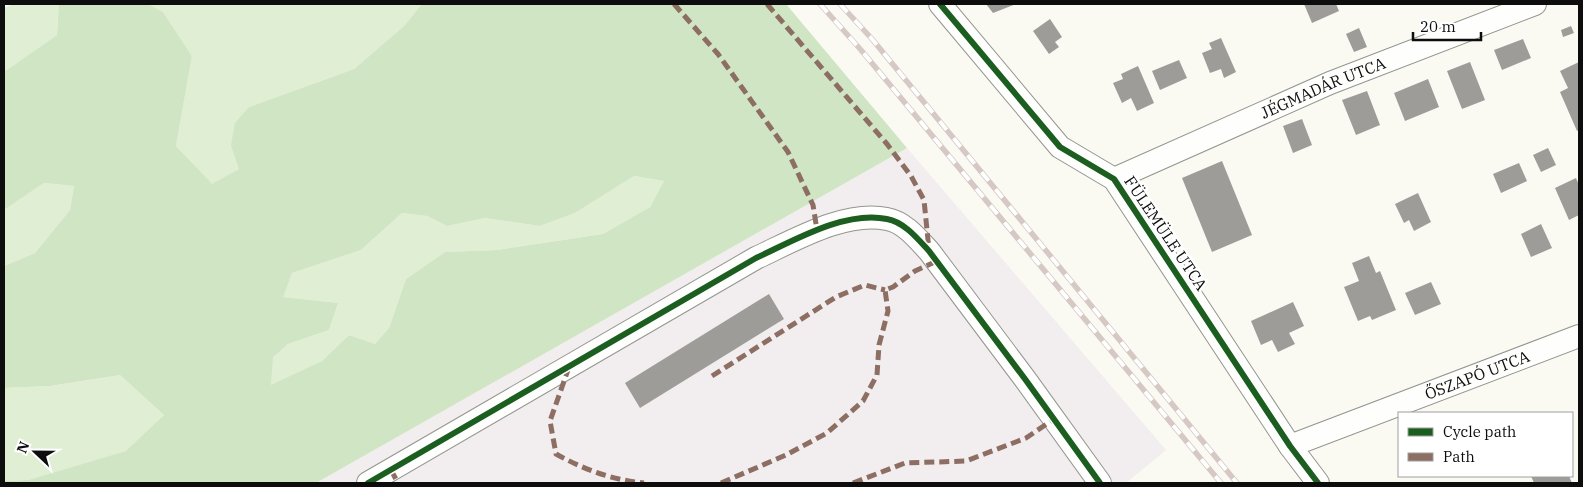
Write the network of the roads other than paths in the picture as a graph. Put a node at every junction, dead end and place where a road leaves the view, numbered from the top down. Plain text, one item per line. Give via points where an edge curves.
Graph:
1 (940, 4) edge
2 (1535, 4) edge
3 (1114, 179) junction
4 (1579, 336) edge
5 (1290, 446) junction
6 (368, 483) edge
7 (1100, 483) edge
8 (1318, 483) edge

1 - 3 street, FÜLEMÜLE UTCA via 1060,147
2 - 3 street, JÉGMADÁR UTCA via 1330,83
3 - 5 street, FÜLEMÜLE UTCA
4 - 5 street, ŐSZAPÓ UTCA
5 - 8 street, FÜLEMÜLE UTCA
6 - 7 street via 756,258 817,230 858,218 888,219 911,231 1026,379

